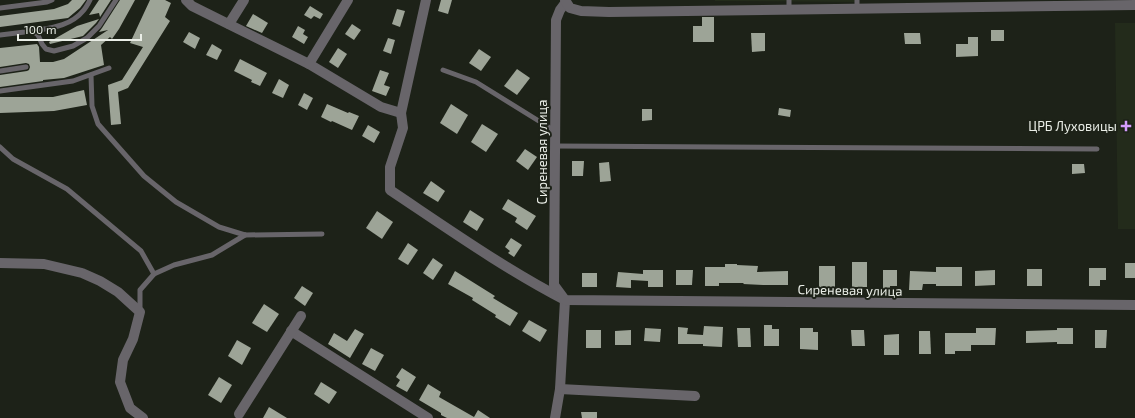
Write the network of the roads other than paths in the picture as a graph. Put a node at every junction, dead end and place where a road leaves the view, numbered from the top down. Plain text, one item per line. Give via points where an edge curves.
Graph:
1 (52, 0) edge
2 (90, 0) edge
3 (116, 0) edge
4 (186, 0) edge
5 (244, 0) edge
6 (348, 0) edge
7 (426, 0) edge
8 (565, 1) edge
9 (28, 2) edge
10 (1013, 3) edge
11 (1078, 3) edge
12 (1134, 3) edge
13 (857, 4) edge
14 (789, 5) edge
15 (0, 8) edge
16 (229, 24) junction
17 (33, 31) junction
18 (0, 35) edge
19 (309, 64) junction
20 (26, 67) dead end
21 (110, 68) dead end
22 (443, 70) dead end
23 (0, 71) edge
24 (91, 75) junction
25 (0, 91) edge
26 (401, 113) junction
27 (555, 131) junction
28 (555, 146) junction
29 (0, 147) edge
30 (1097, 149) dead end
31 (322, 234) dead end
32 (245, 235) junction
33 (0, 263) edge
34 (154, 274) junction
35 (566, 300) junction
36 (1135, 305) edge
37 (140, 312) junction
38 (301, 316) dead end
39 (291, 331) junction
40 (560, 389) junction
41 (695, 396) dead end
42 (239, 414) dead end
43 (143, 418) edge
44 (428, 418) edge
45 (555, 418) edge

1 - 9 lane
2 - 17 lane via 82,12 73,19 56,27
3 - 17 lane via 88,38 73,46 54,51 46,49
4 - 16 street via 192,6
5 - 16 street
6 - 19 street
7 - 26 street
8 - 14 street via 570,8 588,12
8 - 27 street, Сиреневая улица via 556,20
9 - 15 lane
10 - 11 street
10 - 13 street
11 - 12 street
13 - 14 street
16 - 19 street
17 - 18 lane
19 - 26 street via 381,107
20 - 23 lane
21 - 24 lane
22 - 27 lane via 476,82
24 - 25 lane via 73,81
24 - 32 lane via 92,106 98,124 144,176 176,202 219,227
26 - 35 street, Сиреневая улица via 403,128 390,167 390,190 476,247
27 - 28 street, Сиреневая улица
28 - 30 lane
28 - 35 street, Сиреневая улица via 554,285
29 - 34 lane via 13,159 67,189 140,251
31 - 32 lane
32 - 34 lane via 212,254
33 - 37 street via 44,264 82,273 118,292
34 - 37 lane via 140,290
35 - 36 street, Сиреневая улица
35 - 40 street
37 - 43 street via 133,339 122,360 120,382 130,408
38 - 39 street
39 - 42 street
39 - 44 street
40 - 41 street
40 - 45 street

